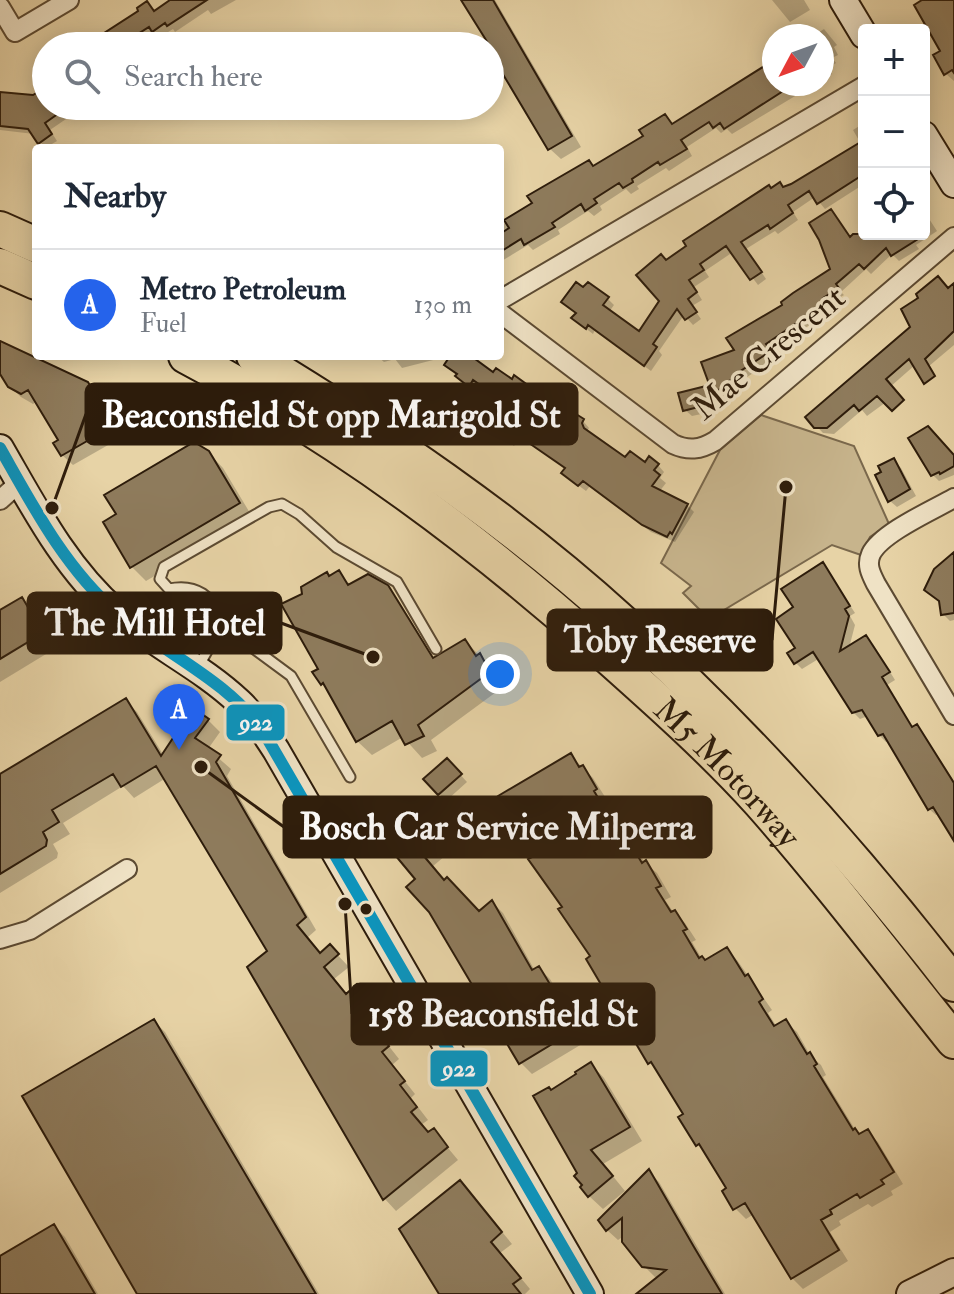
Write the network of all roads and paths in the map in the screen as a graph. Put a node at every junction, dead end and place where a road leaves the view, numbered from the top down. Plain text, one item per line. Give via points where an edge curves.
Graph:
1 (69, 0) edge
2 (0, 7) edge
3 (858, 90) edge
4 (930, 145) edge
5 (953, 181) edge
6 (0, 229) edge
7 (954, 237) edge
8 (32, 243) edge
9 (0, 266) edge
10 (32, 280) edge
11 (504, 298) edge
12 (504, 316) edge
13 (193, 360) edge
14 (261, 360) edge
15 (0, 448) edge
16 (20, 482) junction
17 (954, 498) edge
18 (0, 500) edge
19 (222, 625) junction
20 (436, 649) dead end
21 (196, 669) junction
22 (954, 715) edge
23 (350, 777) dead end
24 (127, 869) dead end
25 (0, 939) edge
26 (954, 984) edge
27 (954, 1041) edge
28 (954, 1272) edge
29 (590, 1294) edge
30 (910, 1294) edge

1 - 2 street via 15,32
3 - 11 street
4 - 5 main road
6 - 8 highway
7 - 12 street, Mae Crescent via 715,441 693,450 673,444
9 - 10 highway
13 - 27 highway, M5 Motorway via 394,484 553,607 664,706 759,801
14 - 26 highway, M5 Motorway via 444,480 621,620 801,799
15 - 16 main road
16 - 18 street
16 - 21 main road via 96,593 135,628
17 - 22 street via 882,541 869,564
19 - 20 lane via 215,603 197,589 169,589 160,579 164,567 282,504 336,547 397,582
19 - 21 lane
19 - 23 lane via 291,676
21 - 29 main road via 240,703 276,750
24 - 25 street via 30,930
28 - 30 main road

